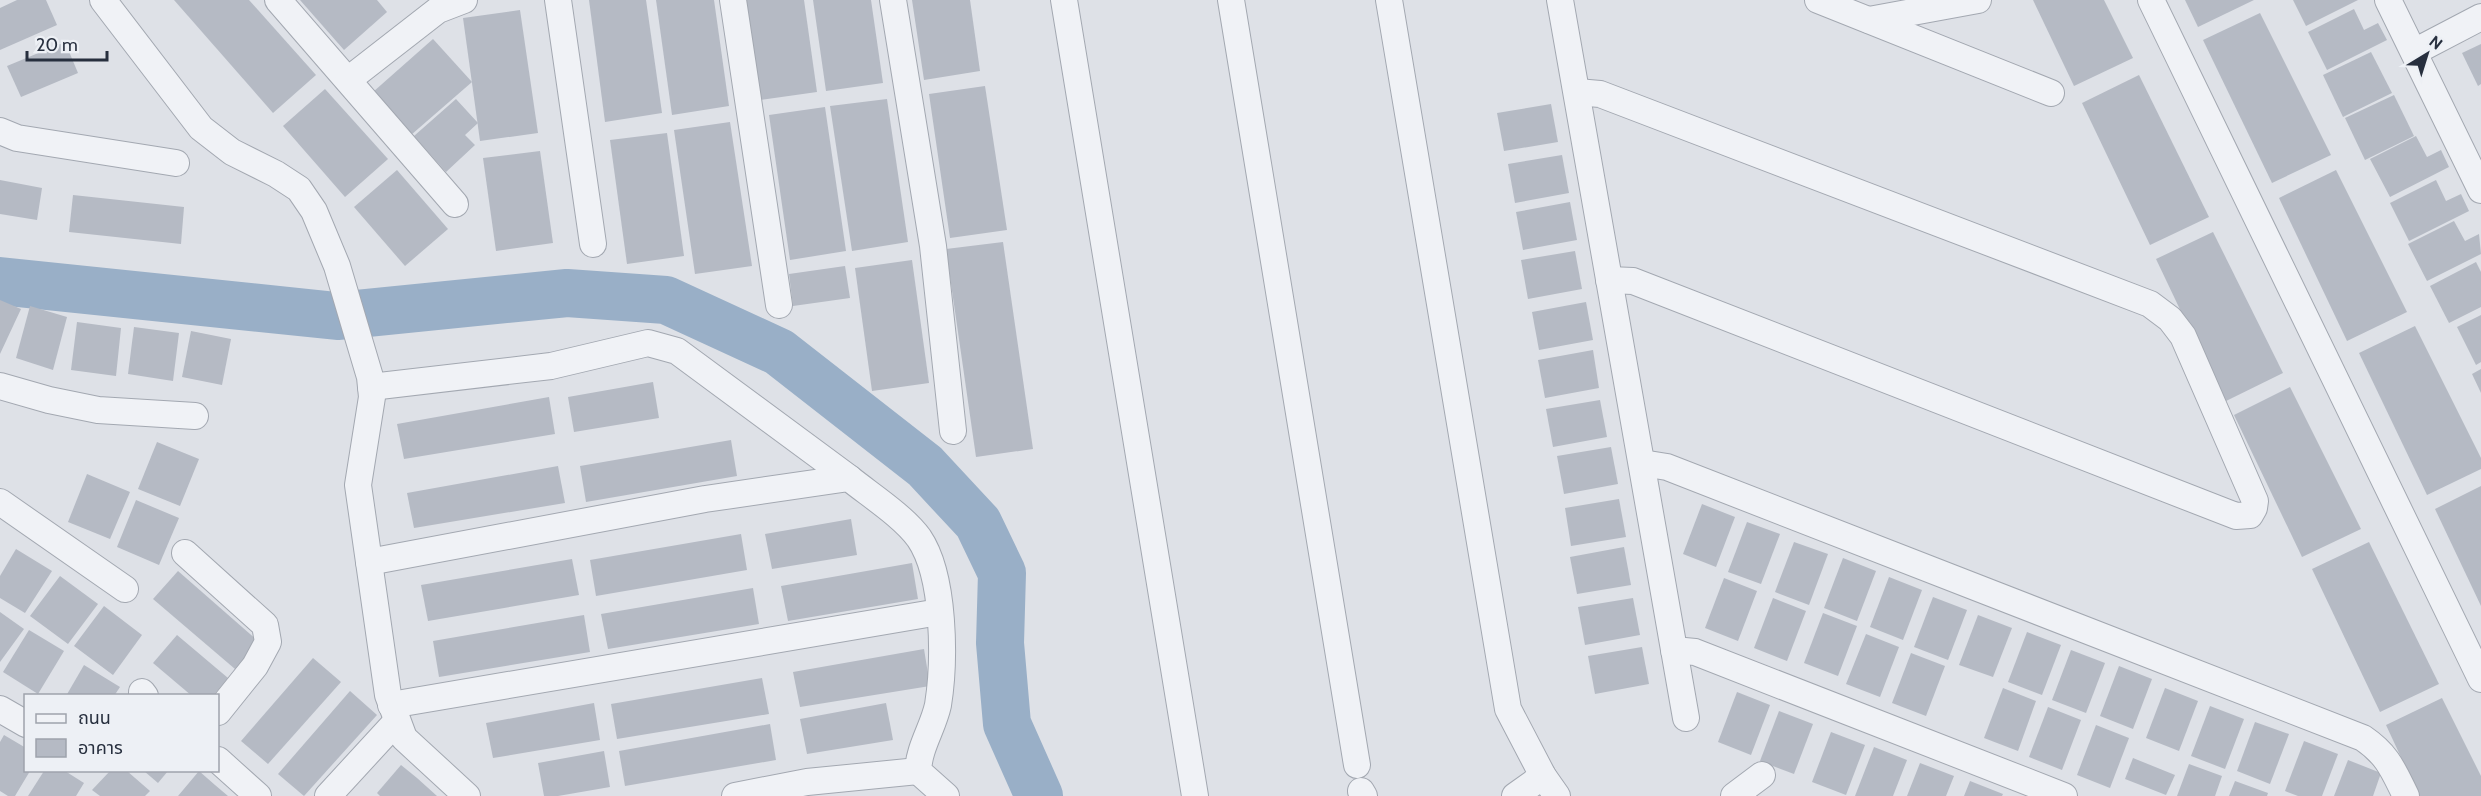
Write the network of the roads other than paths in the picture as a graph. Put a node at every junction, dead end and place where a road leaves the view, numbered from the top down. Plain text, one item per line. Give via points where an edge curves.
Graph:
1 (103, 0) edge
2 (278, 0) edge
3 (464, 0) edge
4 (558, 0) edge
5 (733, 0) edge
6 (893, 0) edge
7 (1064, 0) edge
8 (1231, 0) edge
9 (1389, 0) edge
10 (1560, 0) edge
11 (1818, 0) edge
12 (1978, 0) edge
13 (2151, 0) edge
14 (2388, 0) edge
15 (2481, 17) edge
16 (1868, 20) junction
17 (2414, 52) junction
18 (348, 80) junction
19 (1576, 92) junction
20 (2051, 93) dead end
21 (0, 131) edge
22 (176, 163) dead end
23 (2481, 190) edge
24 (455, 204) dead end
25 (593, 244) dead end
26 (1609, 280) junction
27 (779, 305) dead end
28 (0, 386) edge
29 (371, 387) junction
30 (195, 416) dead end
31 (953, 431) dead end
32 (1642, 463) junction
33 (849, 478) junction
34 (0, 502) edge
35 (185, 553) dead end
36 (369, 562) junction
37 (125, 589) dead end
38 (939, 612) junction
39 (1674, 650) junction
40 (2481, 680) edge
41 (0, 709) edge
42 (219, 711) edge
43 (394, 713) junction
44 (1686, 718) dead end
45 (24, 723) edge
46 (219, 761) edge
47 (1357, 765) dead end
48 (918, 771) junction
49 (1762, 775) dead end
50 (1550, 786) edge
51 (258, 796) edge
52 (328, 796) edge
53 (467, 796) edge
54 (735, 796) edge
55 (946, 796) edge
56 (1195, 796) edge
57 (1515, 796) edge
58 (1734, 796) edge
59 (2064, 796) edge
60 (2406, 796) edge

1 - 29 street via 201,128 232,152 299,189 314,211 337,266
2 - 18 street
3 - 18 street via 438,10
4 - 25 street
5 - 27 street
6 - 31 street via 933,246
7 - 56 street
8 - 47 street
9 - 50 street via 1508,709
10 - 19 street
11 - 16 street
12 - 16 street
13 - 40 street
14 - 17 street
15 - 17 street
16 - 20 street
17 - 23 street
18 - 24 street
19 - 26 street
19 - 26 street via 1600,94 2150,304 2170,319 2183,336 2254,508 2250,515 2236,516 1633,281
21 - 22 street via 17,138
26 - 32 street
28 - 30 street via 98,410
29 - 33 street via 551,366 654,343 677,351
29 - 36 street via 358,485
32 - 39 street
32 - 60 street via 1667,466 2363,738 2388,759
33 - 36 street via 705,499
33 - 38 street via 918,537 932,564
34 - 37 street
35 - 42 street via 265,625 268,642 260,658
36 - 43 street
38 - 43 street
38 - 48 street via 941,685 937,709 919,755
39 - 44 street
39 - 59 street via 1695,651
41 - 45 street
43 - 52 street
43 - 53 street via 404,738
46 - 51 street
48 - 54 street via 807,782
48 - 55 street
49 - 58 street
50 - 57 street

